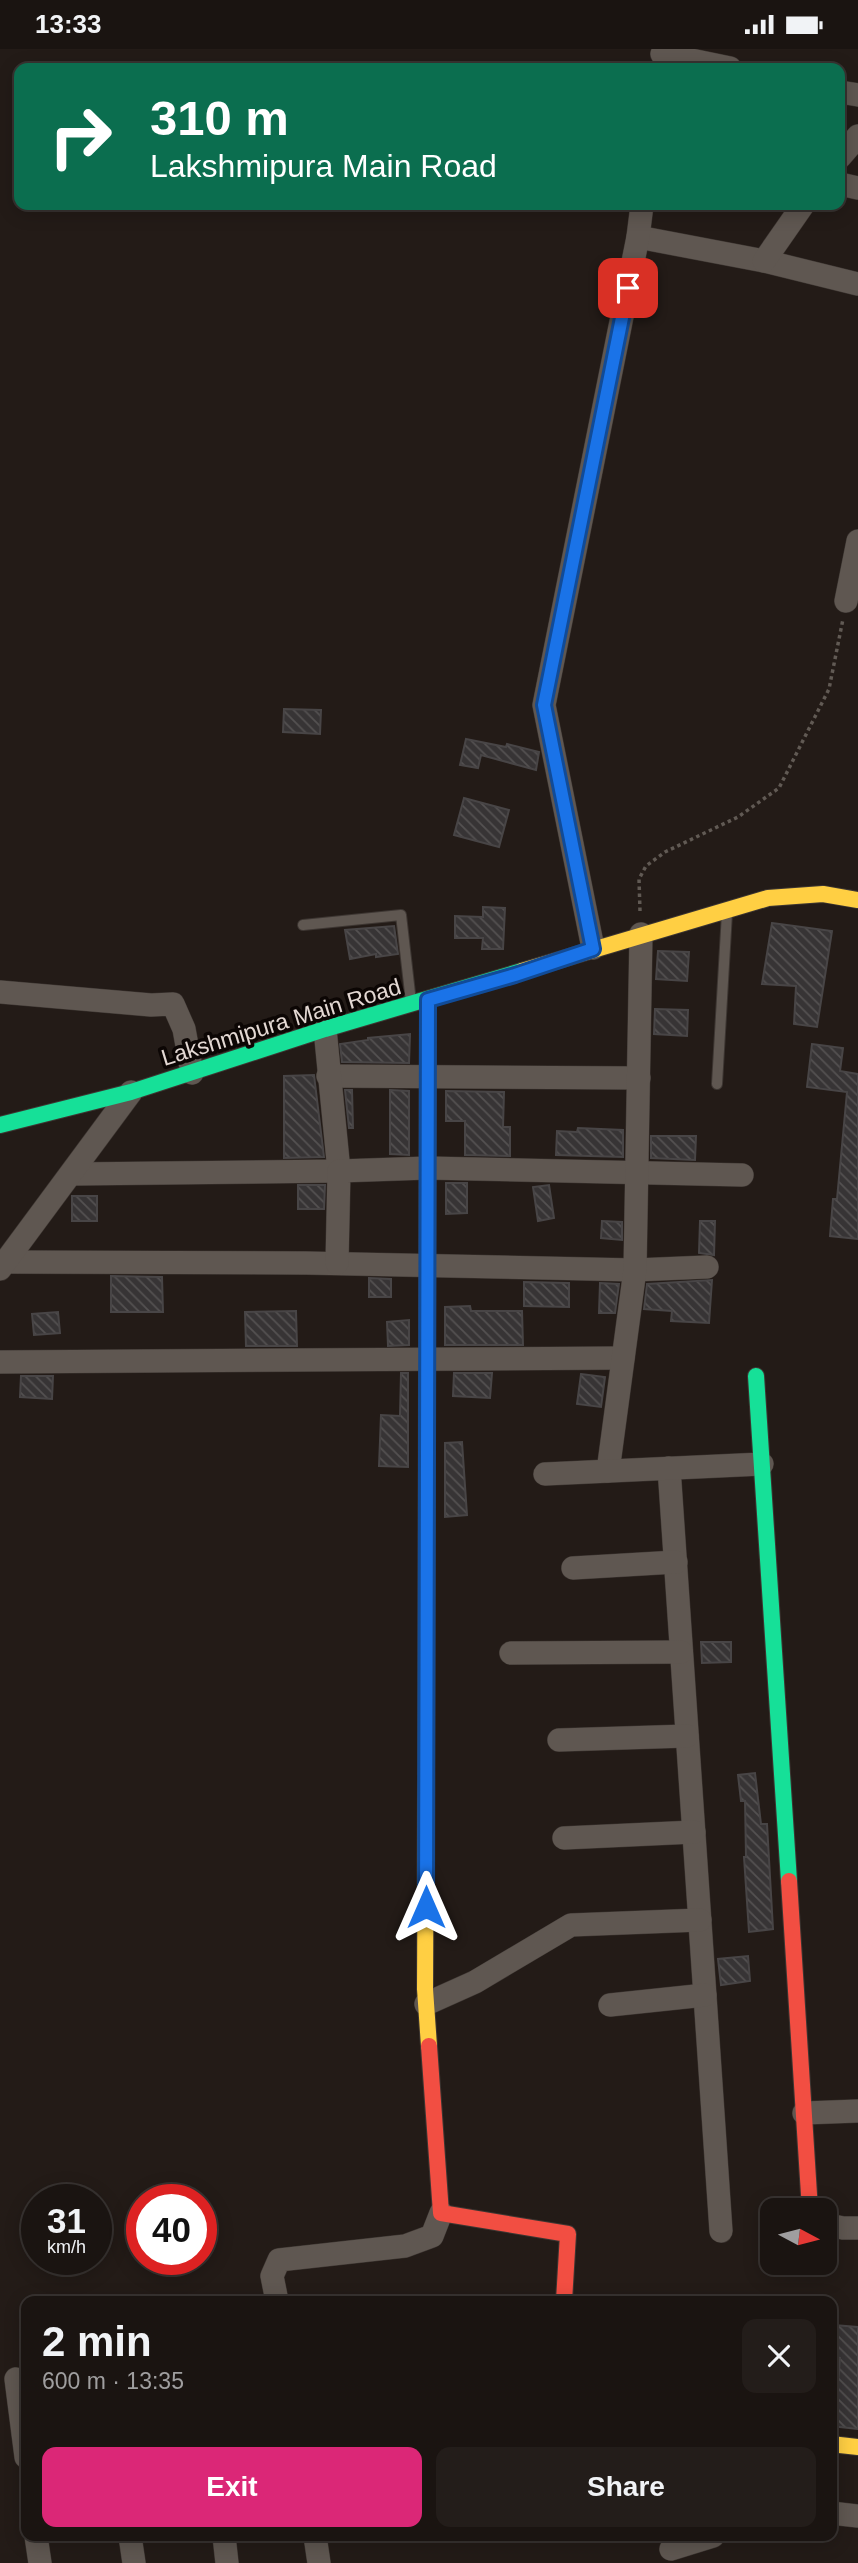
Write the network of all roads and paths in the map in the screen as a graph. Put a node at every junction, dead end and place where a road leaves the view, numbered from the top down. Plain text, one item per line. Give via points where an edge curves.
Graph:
1 (661, 57) edge
2 (699, 63) edge
3 (858, 136) edge
4 (845, 151) edge
5 (641, 210) edge
6 (800, 210) edge
7 (638, 237) junction
8 (764, 261) junction
9 (858, 284) edge
10 (858, 541) edge
11 (846, 601) joint
12 (858, 900) edge
13 (727, 910) junction
14 (303, 925) dead end
15 (641, 935) junction
16 (593, 949) junction
17 (0, 992) edge
18 (428, 1000) junction
19 (411, 1005) junction
20 (325, 1029) junction
21 (192, 1073) junction
22 (328, 1076) junction
23 (427, 1076) junction
24 (639, 1078) junction
25 (717, 1084) dead end
26 (131, 1092) junction
27 (0, 1125) edge
28 (428, 1168) junction
29 (339, 1171) junction
30 (72, 1174) junction
31 (637, 1174) junction
32 (742, 1175) dead end
33 (337, 1263) junction
34 (2, 1264) edge
35 (428, 1265) junction
36 (707, 1267) dead end
37 (635, 1270) junction
38 (429, 1358) junction
39 (623, 1358) junction
40 (0, 1362) edge
41 (755, 1376) dead end
42 (762, 1464) junction
43 (669, 1468) junction
44 (608, 1471) junction
45 (545, 1474) dead end
46 (676, 1562) junction
47 (573, 1567) dead end
48 (681, 1652) junction
49 (511, 1653) dead end
50 (687, 1736) junction
51 (559, 1740) dead end
52 (694, 1832) junction
53 (564, 1838) dead end
54 (700, 1920) junction
55 (705, 1995) junction
56 (426, 2004) junction
57 (610, 2005) dead end
58 (858, 2111) edge
59 (804, 2113) junction
60 (809, 2198) edge
61 (441, 2213) junction
62 (837, 2227) edge
63 (858, 2228) edge
64 (721, 2231) dead end
65 (276, 2296) edge
66 (564, 2296) edge
67 (16, 2379) dead end
68 (21, 2418) edge
69 (837, 2445) edge
70 (858, 2447) edge
71 (837, 2514) edge
72 (858, 2516) edge
73 (37, 2541) edge
74 (131, 2541) edge
75 (225, 2541) edge
76 (316, 2541) edge
77 (697, 2541) edge
78 (671, 2549) dead end
79 (40, 2563) edge
80 (134, 2563) edge
81 (228, 2563) edge
82 (319, 2563) edge

1 - 2 street
3 - 4 street
5 - 7 street
6 - 8 street
7 - 8 street
7 - 16 street via 544,705
8 - 9 street
10 - 11 street
11 - 15 path via 829,689 779,788 738,817 646,866 639,879
12 - 13 street, Lakshmipura Main Road via 823,894 768,898
13 - 15 street, Lakshmipura Main Road
13 - 25 lane
14 - 19 lane via 401,915
15 - 16 street, Lakshmipura Main Road
15 - 24 street
16 - 18 street, Lakshmipura Main Road
17 - 21 street via 173,1004 184,1029
18 - 19 street, Lakshmipura Main Road
18 - 23 street
19 - 20 street, Lakshmipura Main Road
20 - 21 street, Lakshmipura Main Road
20 - 22 street
21 - 26 street, Lakshmipura Main Road
22 - 23 street
22 - 29 street
23 - 24 street
23 - 28 street
24 - 31 street
26 - 27 street, Lakshmipura Main Road
26 - 30 street
28 - 29 street
28 - 31 street
28 - 35 street
29 - 30 street
29 - 33 street
30 - 34 street
31 - 32 street
31 - 37 street
33 - 34 street
33 - 35 street
35 - 37 street
35 - 38 street
36 - 37 street
37 - 39 street
38 - 39 street
38 - 40 street
38 - 56 street
39 - 44 street
41 - 42 street
42 - 43 street
42 - 59 street
43 - 44 street
43 - 46 street
44 - 45 street
46 - 47 street
46 - 48 street
48 - 49 street
48 - 50 street
50 - 51 street
50 - 52 street
52 - 53 street
52 - 54 street
54 - 55 street
54 - 56 street via 570,1925 475,1982
55 - 57 street
55 - 64 street
56 - 61 street
58 - 59 street
59 - 60 street
61 - 65 street via 432,2237 405,2246 279,2260 272,2276
61 - 66 street via 568,2234
62 - 63 street
67 - 68 street
69 - 70 street
71 - 72 street
73 - 79 street
74 - 80 street
75 - 81 street
76 - 82 street
77 - 78 street

